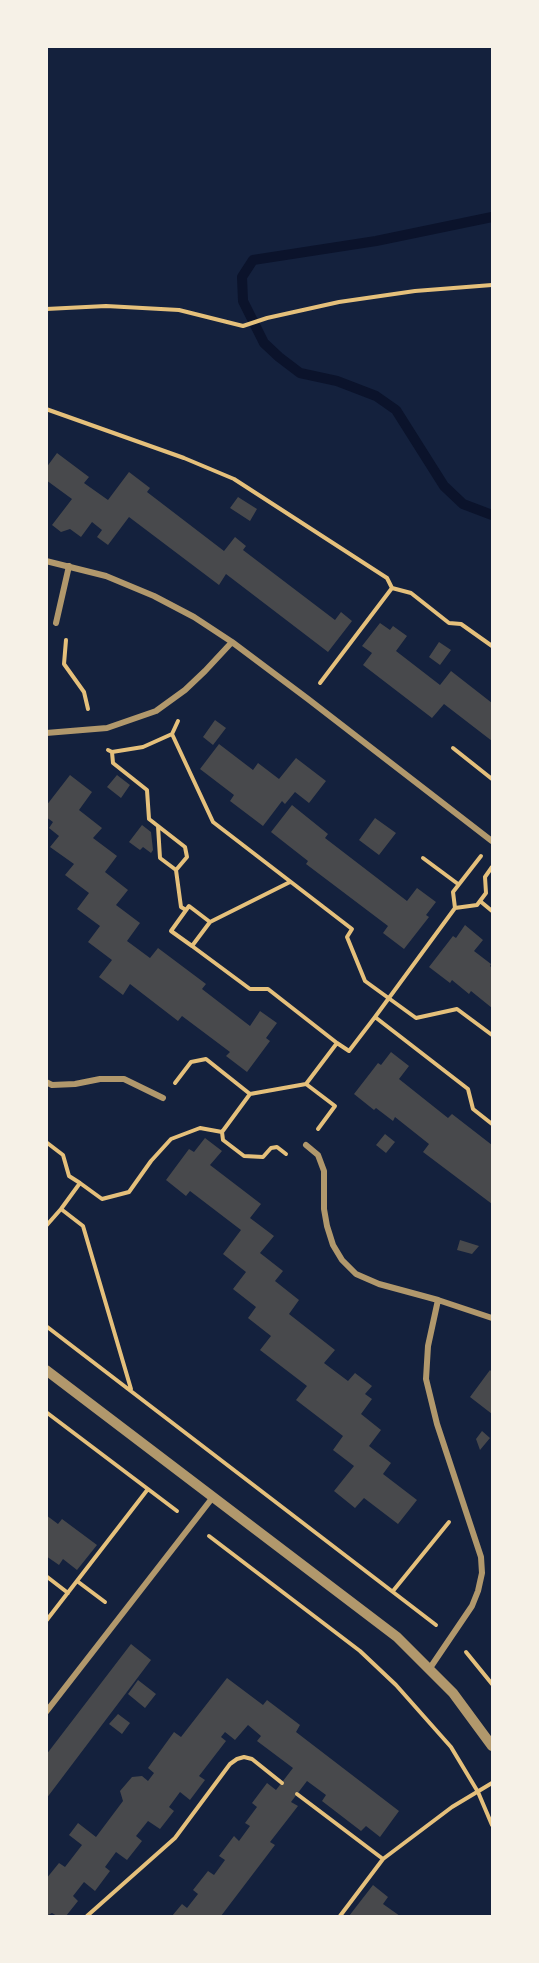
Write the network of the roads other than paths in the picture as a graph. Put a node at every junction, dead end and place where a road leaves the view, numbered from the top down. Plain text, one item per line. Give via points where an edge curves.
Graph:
1 (46, 561) edge
2 (69, 566) junction
3 (56, 623) dead end
4 (232, 642) junction
5 (46, 733) edge
6 (492, 841) edge
7 (46, 1082) edge
8 (163, 1098) road end
9 (306, 1145) dead end
10 (438, 1300) junction
11 (492, 1318) edge
12 (46, 1370) edge
13 (213, 1497) junction
14 (430, 1668) junction
15 (46, 1712) edge
16 (492, 1746) edge

1 - 2 street
2 - 3 street
2 - 4 street via 154,596
4 - 5 street via 205,672 156,711 107,728
4 - 6 street
7 - 8 street via 52,1085 124,1079
9 - 10 street via 318,1155 324,1171 327,1226 342,1260 356,1274 379,1284
10 - 11 street
10 - 14 street via 426,1379 481,1557 482,1573 472,1606
12 - 13 street
13 - 14 street via 397,1637
13 - 15 street
14 - 16 street

